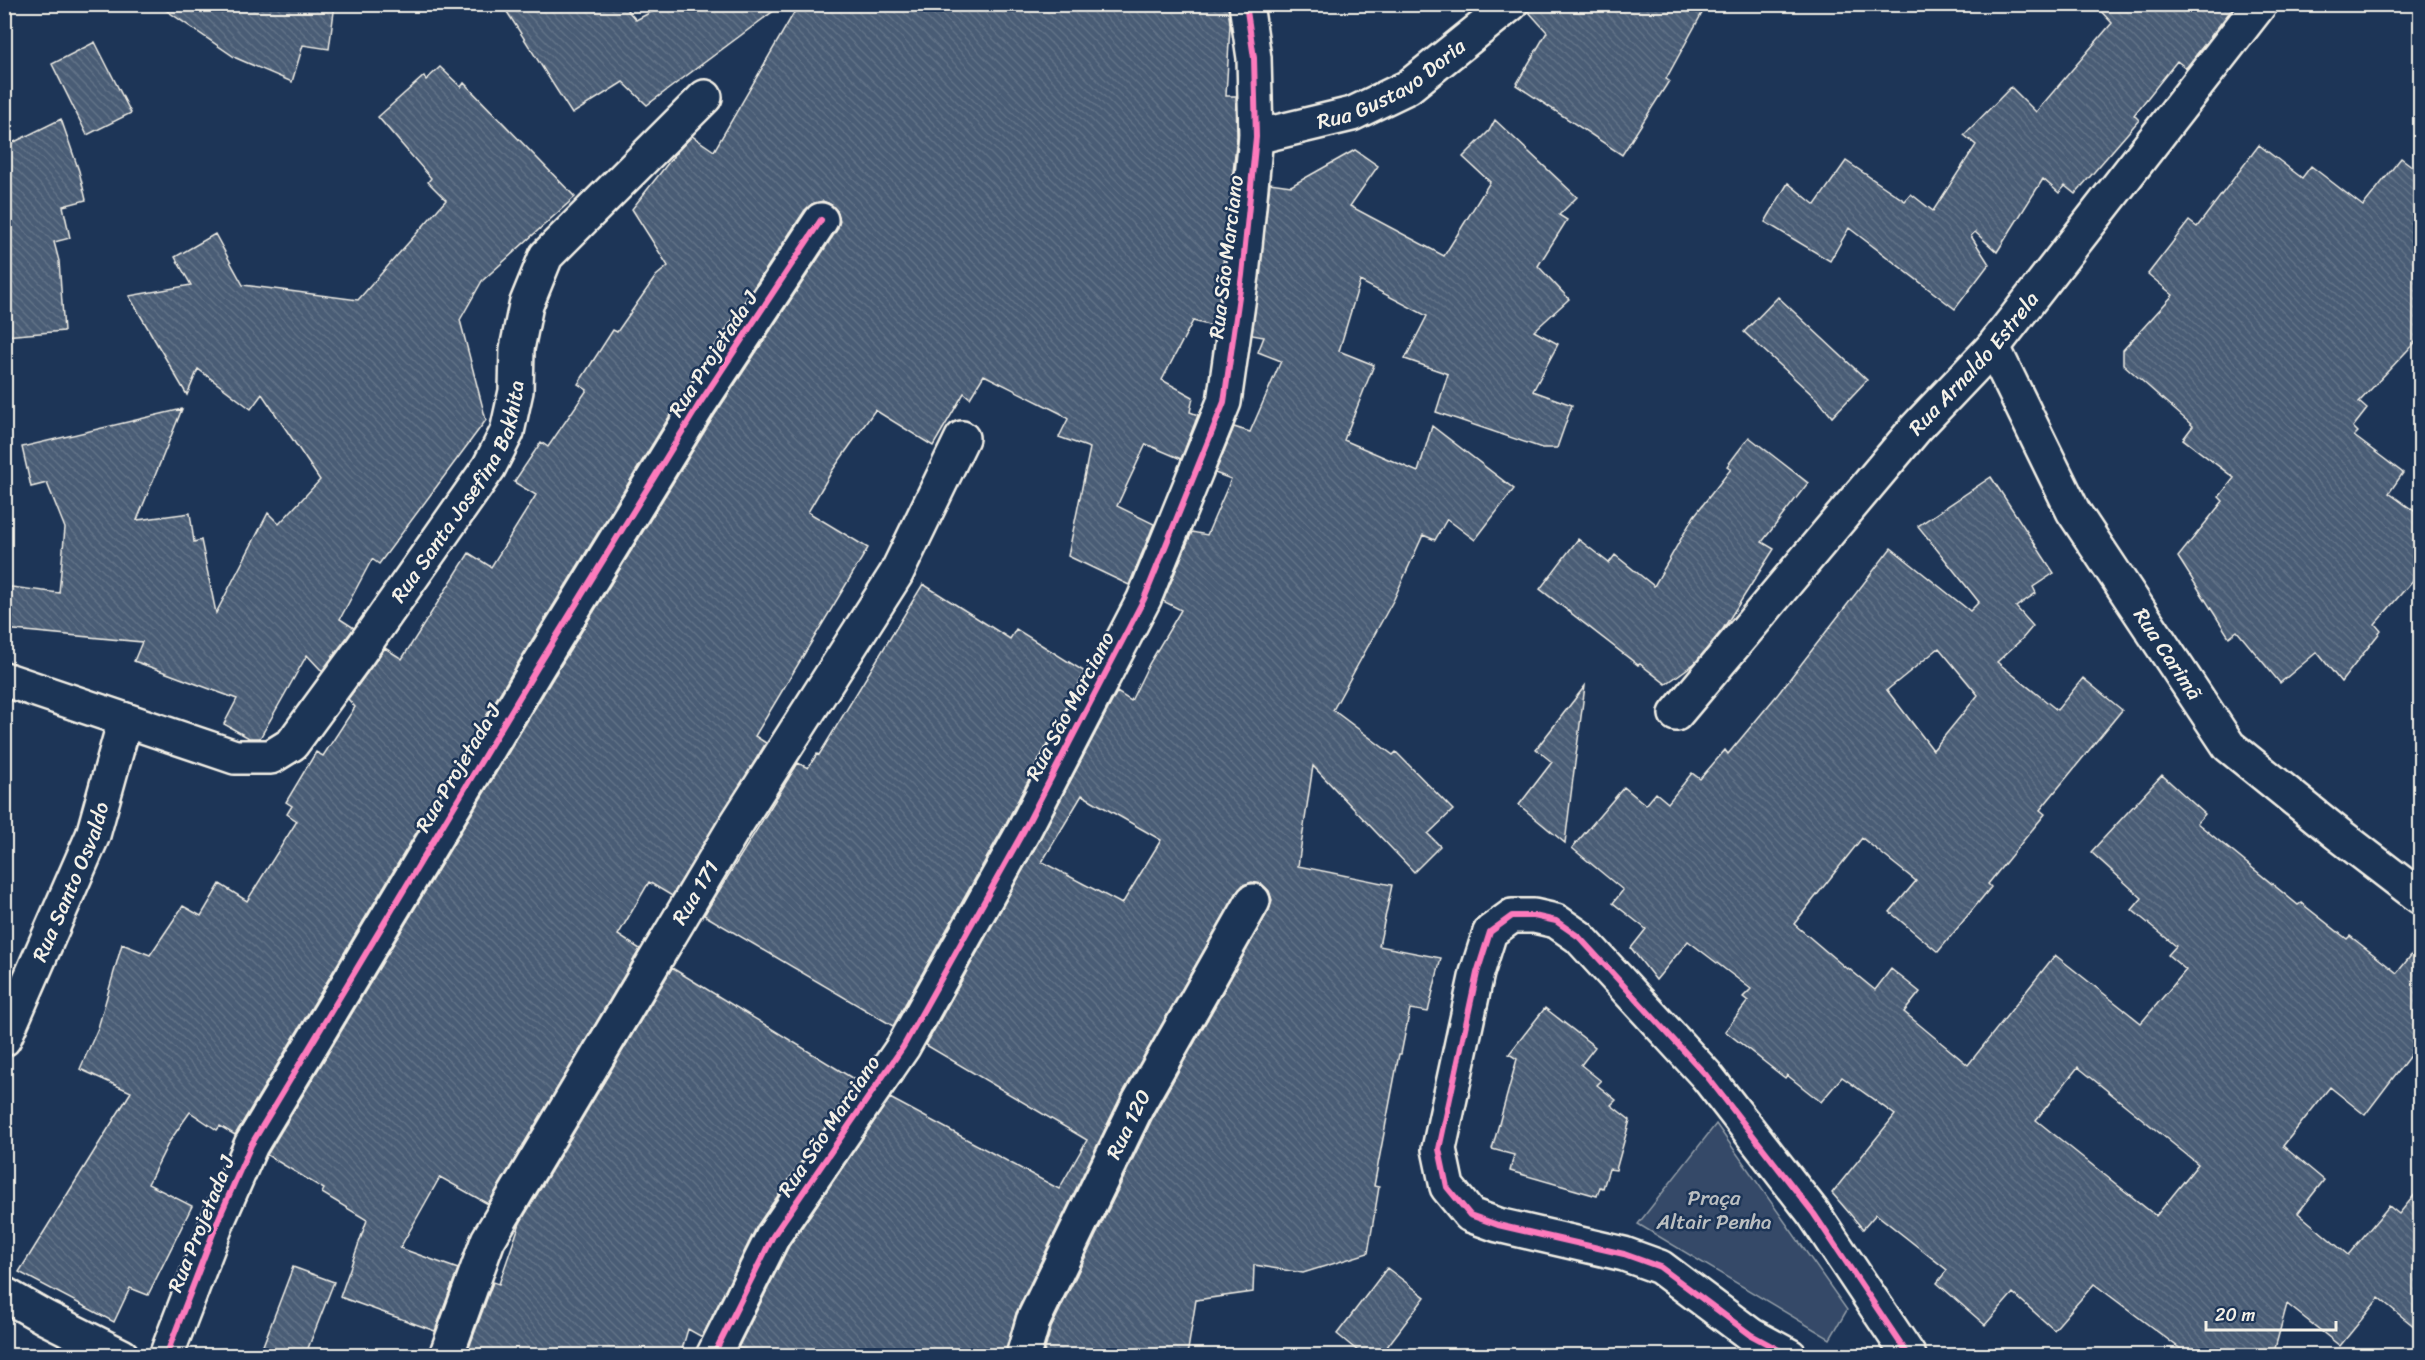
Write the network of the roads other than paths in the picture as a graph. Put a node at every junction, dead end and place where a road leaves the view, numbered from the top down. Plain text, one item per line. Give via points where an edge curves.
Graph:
1 (1246, 4) edge
2 (1512, 4) edge
3 (2260, 4) edge
4 (705, 97) dead end
5 (1256, 138) junction
6 (821, 220) dead end
7 (1993, 347) junction
8 (962, 438) dead end
9 (4, 678) edge
10 (1677, 714) dead end
11 (125, 720) junction
12 (2421, 897) edge
13 (1253, 901) dead end
14 (4, 1039) edge
15 (4, 1294) edge
16 (122, 1356) edge
17 (166, 1356) edge
18 (446, 1356) edge
19 (713, 1356) edge
20 (1023, 1356) edge
21 (1790, 1356) edge
22 (1909, 1356) edge

1 - 5 street, Rua São Marciano via 1254,58
2 - 5 street, Rua Gustavo Doria via 1408,87 1352,114
3 - 7 street, Rua Arnaldo Estrela
4 - 11 street, Rua Santa Josefina Bakhita via 546,256 526,305 517,349 514,401 507,432 494,458 292,744 271,757 235,757
5 - 19 street, Rua São Marciano via 1224,402 1144,599 1023,832 903,1047 773,1236
6 - 17 street, Rua Projetada J via 698,406 251,1145
7 - 10 street, Rua Arnaldo Estrela via 1916,428
7 - 12 street, Rua Carimã via 2073,511 2229,746
8 - 18 street, Rua 171 via 896,574 732,831 488,1240
9 - 11 street, Rua Santa Josefina Bakhita
11 - 14 street, Rua Santo Osvaldo via 93,835
13 - 20 street, Rua 120 via 1138,1104 1033,1321
15 - 16 street
21 - 22 street via 1751,1335 1660,1267 1624,1254 1470,1215 1447,1187 1439,1149 1477,974 1490,932 1512,916 1556,921 1579,937 1706,1075 1814,1214

